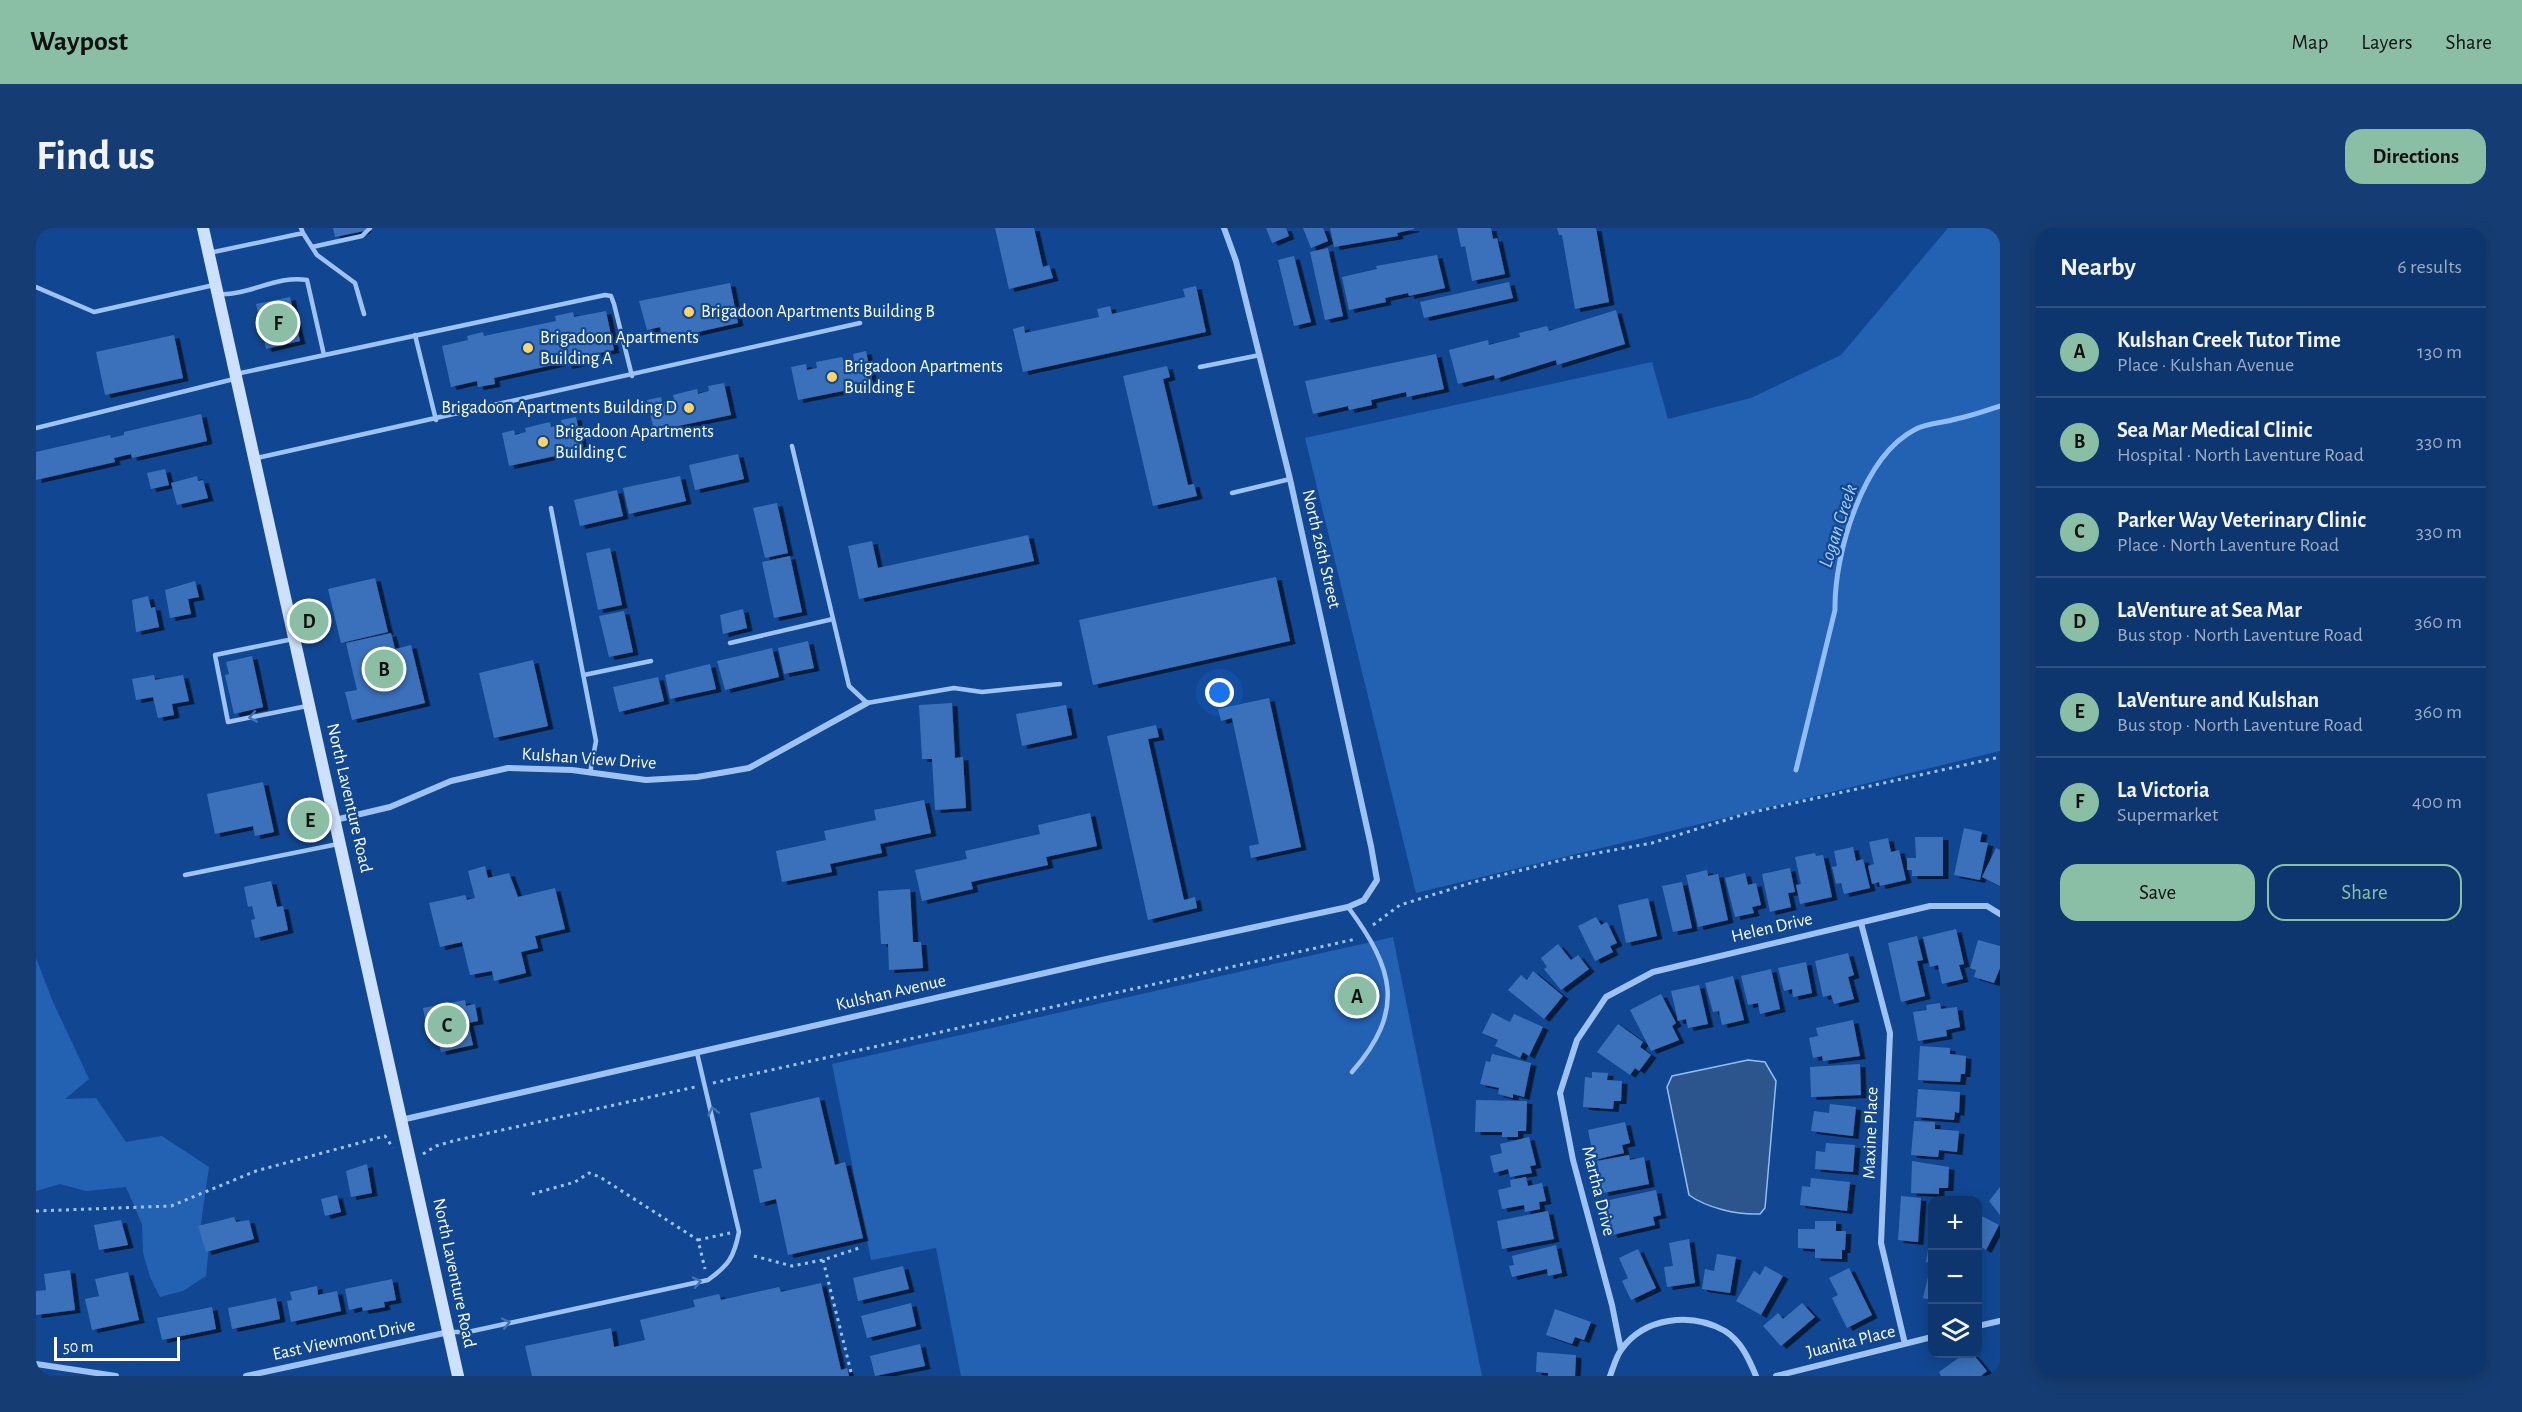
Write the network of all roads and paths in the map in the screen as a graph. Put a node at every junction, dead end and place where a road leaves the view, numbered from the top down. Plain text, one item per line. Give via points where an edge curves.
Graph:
1 (203, 228) edge
2 (370, 228) edge
3 (1224, 228) edge
4 (302, 231) edge
5 (312, 247) junction
6 (209, 253) junction
7 (36, 287) edge
8 (217, 290) junction
9 (364, 314) dead end
10 (860, 324) dead end
11 (415, 335) junction
12 (324, 355) junction
13 (1260, 355) junction
14 (1200, 367) dead end
15 (236, 376) junction
16 (632, 376) junction
17 (436, 420) junction
18 (36, 428) edge
19 (792, 446) dead end
20 (255, 458) junction
21 (1290, 479) junction
22 (1232, 493) dead end
23 (551, 508) dead end
24 (833, 619) junction
25 (295, 638) junction
26 (730, 643) dead end
27 (651, 661) dead end
28 (584, 675) junction
29 (1060, 684) dead end
30 (867, 703) junction
31 (310, 706) junction
32 (2000, 757) edge
33 (590, 773) junction
34 (335, 820) junction
35 (341, 844) junction
36 (185, 875) dead end
37 (1377, 880) joint
38 (1348, 907) junction
39 (2000, 914) edge
40 (1861, 923) junction
41 (1366, 931) junction
42 (1577, 1040) joint
43 (697, 1053) junction
44 (1352, 1072) dead end
45 (713, 1083) dead end
46 (689, 1088) dead end
47 (401, 1120) junction
48 (385, 1136) dead end
49 (428, 1153) dead end
50 (532, 1194) dead end
51 (36, 1211) edge
52 (862, 1247) dead end
53 (754, 1256) dead end
54 (823, 1260) junction
55 (708, 1280) junction
56 (2000, 1321) edge
57 (1982, 1325) edge
58 (449, 1332) junction
59 (1928, 1339) edge
60 (1905, 1344) junction
61 (1621, 1350) junction
62 (36, 1364) edge
63 (55, 1368) junction
64 (55, 1376) edge
65 (116, 1376) edge
66 (246, 1376) edge
67 (458, 1376) edge
68 (852, 1376) edge
69 (1610, 1376) edge
70 (1756, 1376) edge
71 (1776, 1376) edge

1 - 6 street, North Laventure Road
2 - 5 lane via 362,236
3 - 13 street, North 26th Street
4 - 5 lane
4 - 6 lane
5 - 9 lane via 355,283
6 - 8 street, North Laventure Road
7 - 8 lane via 94,312
8 - 12 lane via 235,295 290,278 307,280
8 - 15 street, North Laventure Road
10 - 16 lane
11 - 12 lane
11 - 16 lane via 611,296
11 - 17 lane
12 - 15 lane
13 - 14 lane
13 - 21 street, North 26th Street
15 - 18 lane
15 - 20 street, North Laventure Road
16 - 17 lane
17 - 20 lane
19 - 24 lane
20 - 25 street, North Laventure Road
21 - 22 lane
21 - 37 street, North 26th Street
23 - 28 lane
24 - 26 lane
24 - 30 lane via 849,686
25 - 31 street, North Laventure Road
31 -> 25 lane via 228,722 215,655
27 - 28 lane
28 - 33 lane via 596,741
29 - 30 lane via 982,692 954,688
30 - 33 street, Kulshan View Drive via 750,768 646,780
31 - 34 street, North Laventure Road
32 - 41 path via 1745,814 1652,843 1474,882 1400,906
33 - 34 street, Kulshan View Drive via 508,768 451,781 390,807
34 - 35 street, North Laventure Road
35 - 36 lane
35 - 47 street, North Laventure Road
37 - 38 street, Kulshan Avenue via 1364,900
38 - 41 lane
38 - 43 street, Kulshan Avenue
39 - 40 street, Helen Drive via 1987,906 1930,906
40 - 42 street, Helen Drive via 1653,972 1606,997
40 - 60 street, Maxine Place via 1890,1033 1881,1243
41 - 44 lane via 1390,992 1379,1035
41 - 45 path via 1353,941
42 - 61 street, Martha Drive via 1560,1093
43 - 47 street, Kulshan Avenue
55 -> 43 lane via 735,1254 739,1232
46 - 49 path via 453,1141
47 - 58 street, North Laventure Road
48 - 51 path via 256,1171 171,1206
50 - 55 path via 575,1182 589,1173 600,1177 698,1240
52 - 54 path
53 - 54 path via 792,1266
54 - 68 path
58 -> 55 lane via 468,1332
56 - 57 street
58 - 66 street, East Viewmont Drive
58 - 67 street, North Laventure Road
59 - 60 street, Juanita Place
60 - 71 street, Juanita Place
61 - 69 street
61 - 70 street via 1642,1330 1670,1320 1699,1321 1726,1332 1747,1353
62 - 63 street
63 - 64 street
63 - 65 street

